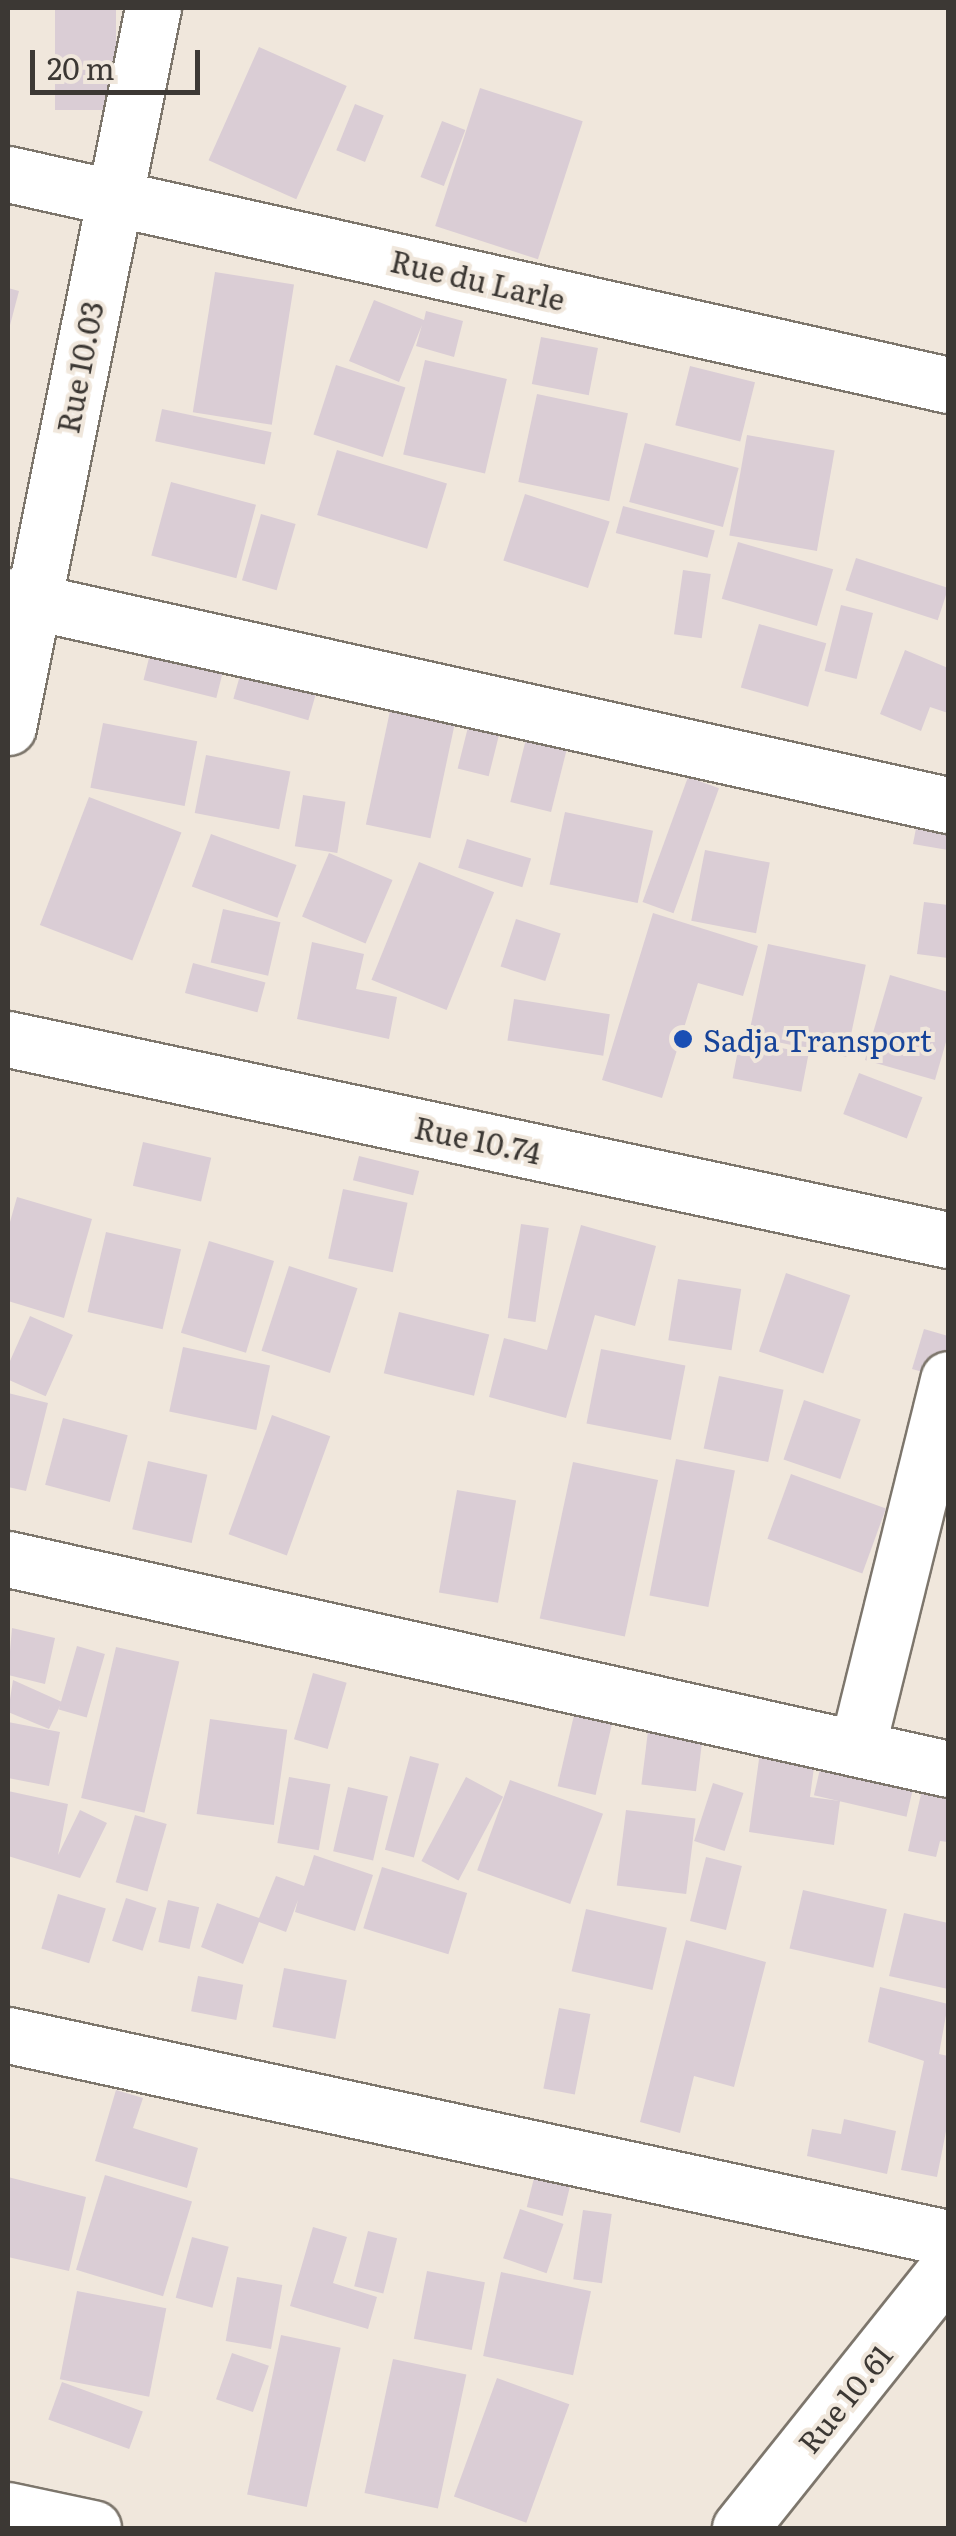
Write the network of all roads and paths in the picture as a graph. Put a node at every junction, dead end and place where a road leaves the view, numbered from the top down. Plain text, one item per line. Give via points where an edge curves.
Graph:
1 (154, 8) edge
2 (8, 174) edge
3 (113, 196) junction
4 (948, 385) edge
5 (20, 599) edge
6 (8, 727) edge
7 (948, 805) edge
8 (8, 1039) edge
9 (948, 1240) edge
10 (948, 1378) edge
11 (8, 1560) edge
12 (857, 1748) junction
13 (948, 1769) edge
14 (8, 2035) edge
15 (948, 2238) edge
16 (948, 2267) edge
17 (8, 2510) edge
18 (93, 2528) edge
19 (740, 2528) edge

1 - 3 street, Rue 10.03
2 - 3 street, Rue du Larle
3 - 4 street, Rue du Larle
3 - 5 street, Rue 10.03
5 - 6 street, Rue 10.03
5 - 7 street
8 - 9 street, Rue 10.74
10 - 12 street
11 - 12 street
12 - 13 street
14 - 15 street
16 - 19 street, Rue 10.61
17 - 18 street

